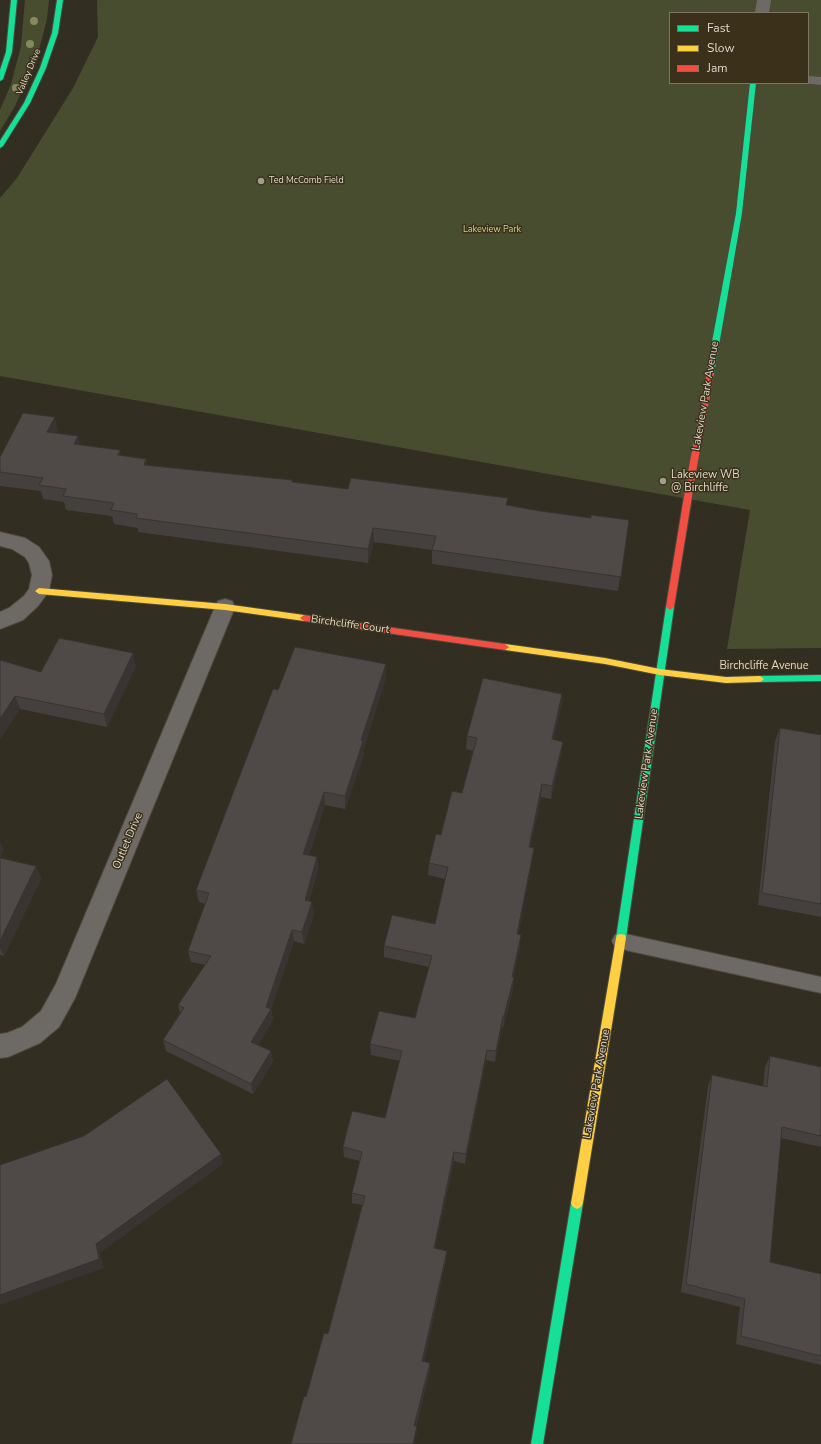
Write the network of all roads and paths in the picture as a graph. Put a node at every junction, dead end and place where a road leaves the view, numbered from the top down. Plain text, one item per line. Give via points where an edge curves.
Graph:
1 (14, 0) edge
2 (60, 0) edge
3 (764, 0) edge
4 (762, 12) edge
5 (0, 79) edge
6 (809, 80) edge
7 (821, 81) edge
8 (753, 84) edge
9 (0, 146) edge
10 (0, 539) edge
11 (39, 591) junction
12 (226, 607) junction
13 (0, 621) edge
14 (660, 672) junction
15 (821, 678) edge
16 (621, 941) junction
17 (821, 985) edge
18 (0, 1046) edge
19 (537, 1444) edge

1 - 5 street via 9,52
2 - 9 street, Valley Drive via 55,33 43,68 27,103
3 - 4 street
6 - 7 street
8 - 14 street, Lakeview Park Avenue via 740,213 692,472
10 - 11 street via 18,543 32,552 39,561 42,575
11 - 12 street, Birchcliffe Court
11 - 13 street via 16,614
12 - 14 street, Birchcliffe Court via 605,661
12 - 18 street, Outlet Drive via 66,990 50,1019 31,1034
14 - 15 street, Birchcliffe Avenue via 726,680
14 - 16 street, Lakeview Park Avenue
16 - 17 lane
16 - 19 street, Lakeview Park Avenue

